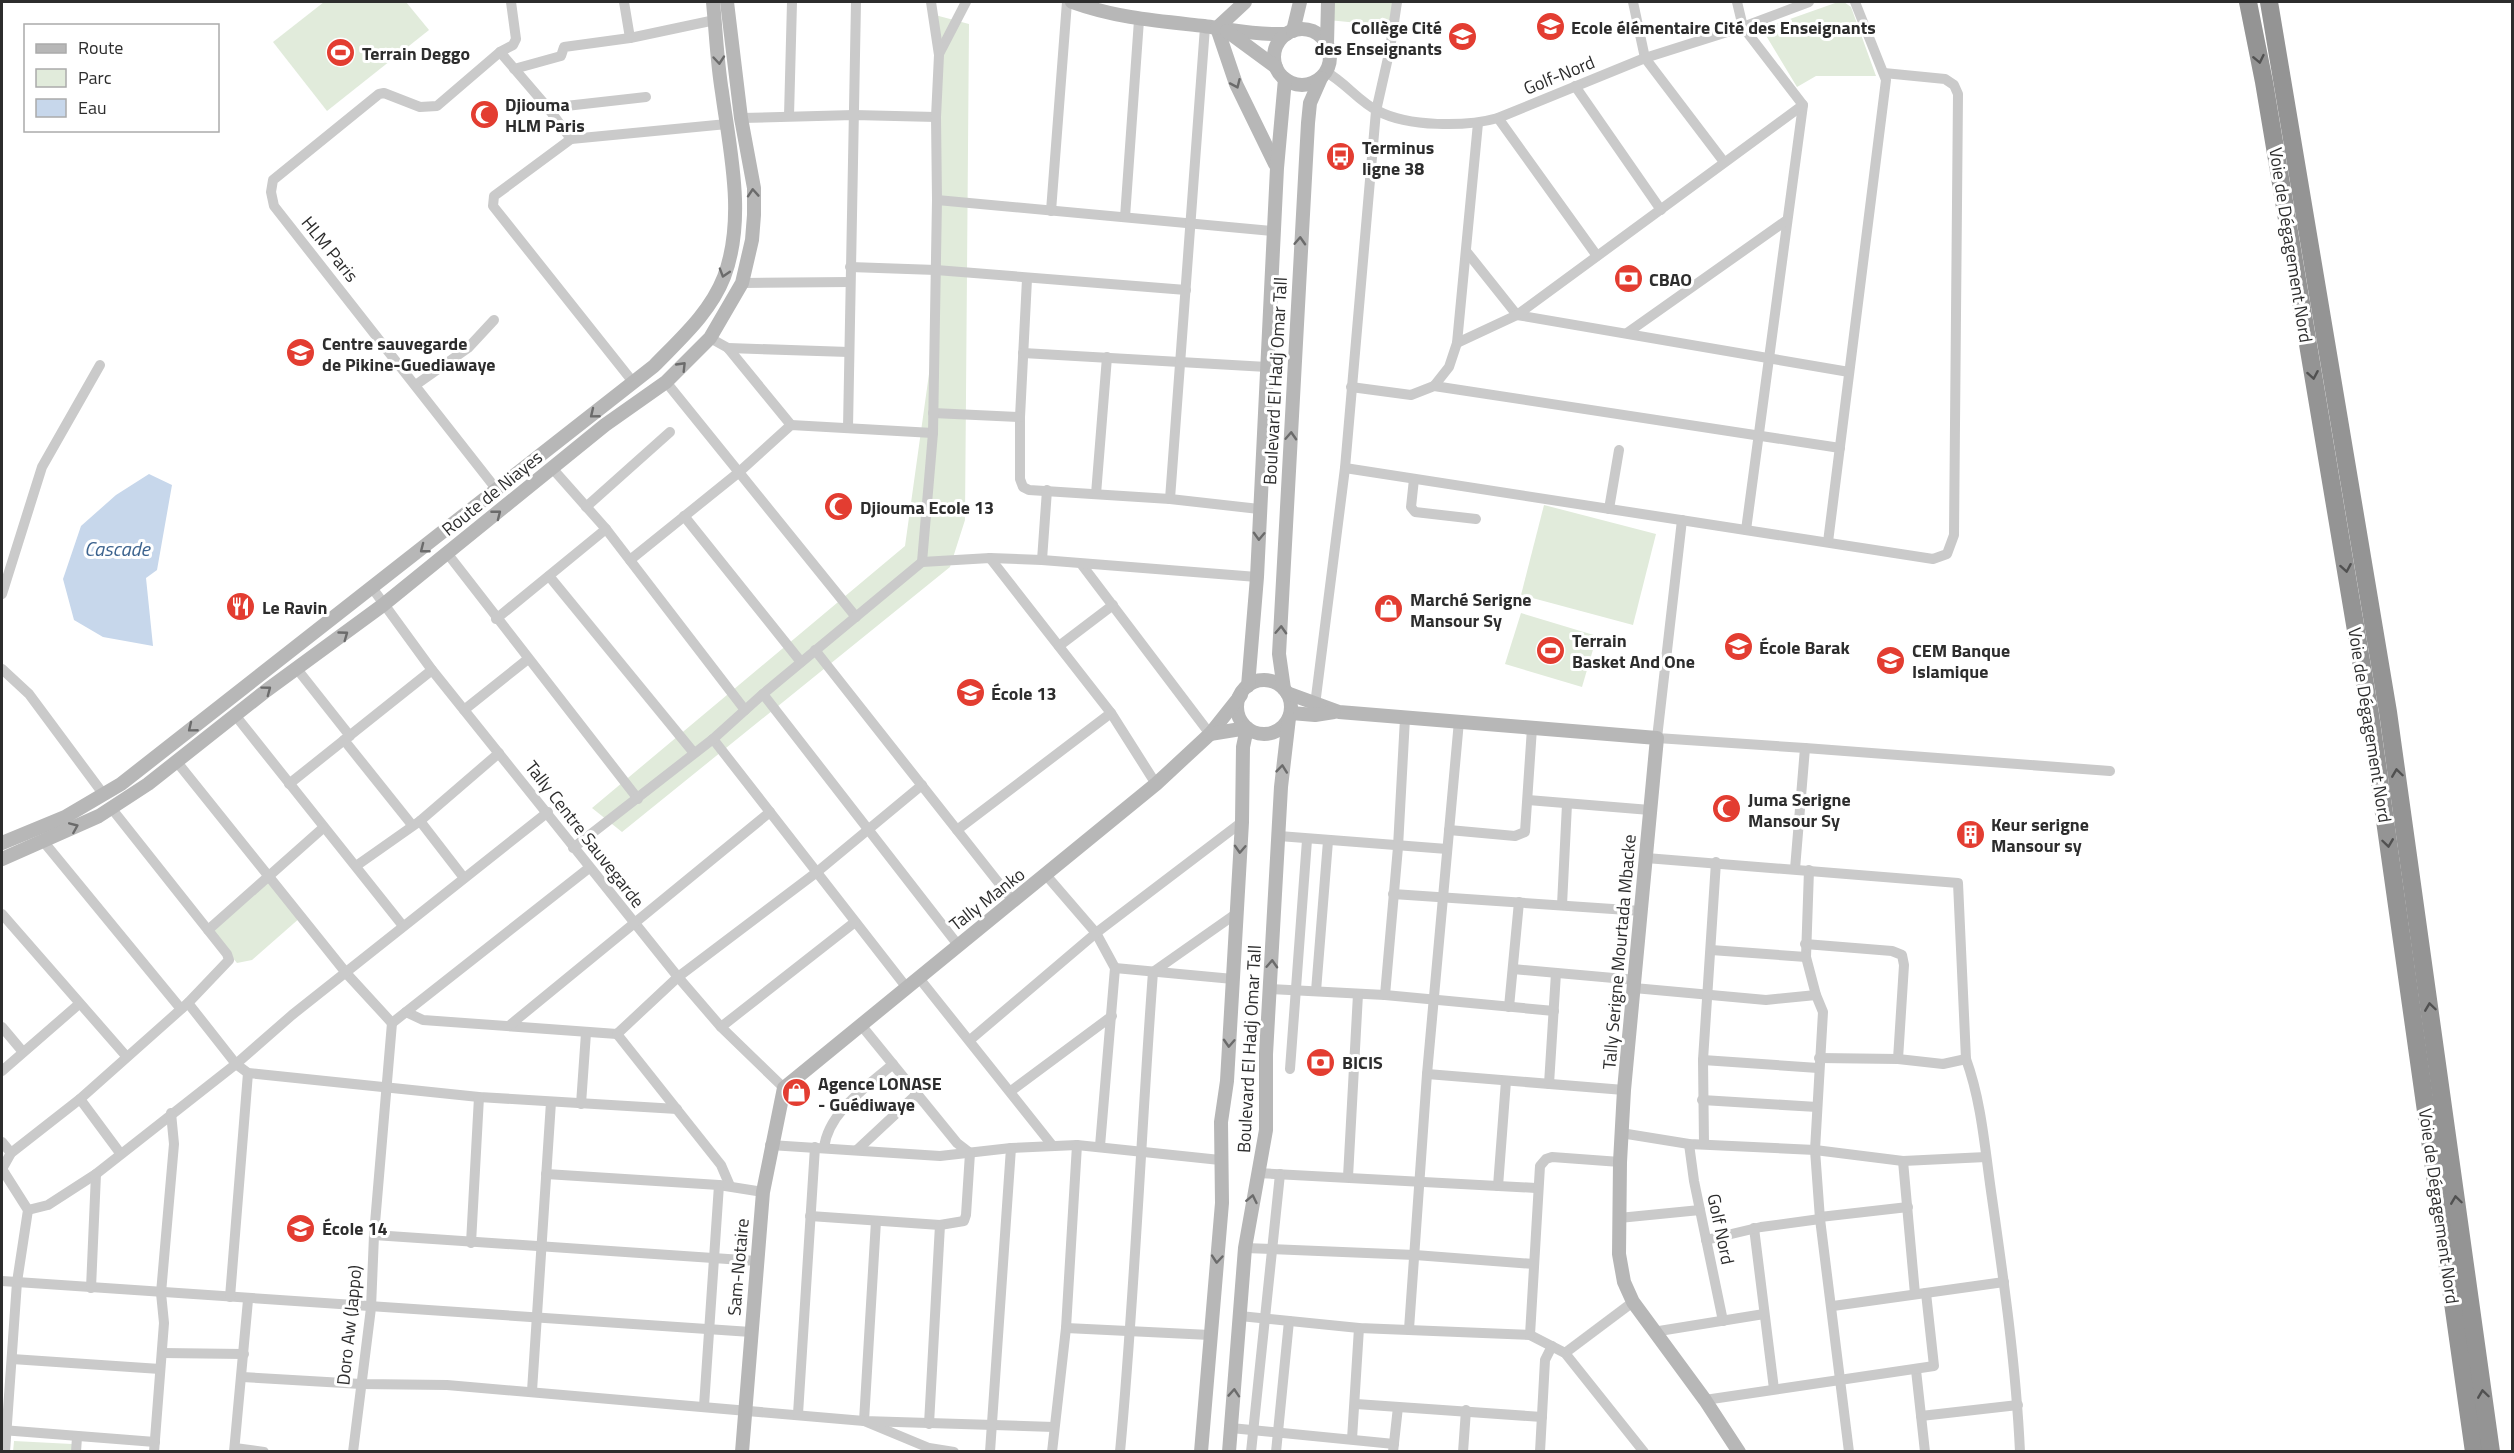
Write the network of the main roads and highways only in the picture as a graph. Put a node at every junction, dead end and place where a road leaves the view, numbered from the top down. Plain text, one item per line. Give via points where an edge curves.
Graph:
1 (713, 2) edge
2 (727, 2) edge
3 (1072, 2) edge
4 (1245, 2) edge
5 (1300, 2) edge
6 (1328, 2) edge
7 (2248, 2) edge
8 (2269, 2) edge
9 (1103, 7) edge
10 (1216, 28) junction
11 (1290, 33) junction
12 (1327, 44) junction
13 (1276, 67) junction
14 (1323, 75) junction
15 (1285, 79) junction
16 (1277, 168) junction
17 (1245, 691) junction
18 (1286, 691) junction
19 (1339, 712) junction
20 (1290, 716) junction
21 (1247, 728) junction
22 (1210, 734) junction
23 (2, 843) edge
24 (2, 859) edge
25 (784, 1088) joint
26 (742, 1452) edge
27 (1200, 1452) edge
28 (1229, 1452) edge
29 (1739, 1452) edge
30 (2474, 1452) edge
31 (2491, 1452) edge

1 -> 23 main road, Route de Niayes via 734,180 733,232 725,276 696,322 654,366 373,589 104,795 65,817
24 -> 2 main road, Route de Niayes via 112,809 177,762 384,605 605,425 666,382 710,338 742,283 754,215 754,188
3 - 9 main road
4 - 10 main road
5 - 11 main road
6 - 12 main road, Boulevard El Hadj Omar Tall
7 -> 30 highway, Voie de Dégagement Nord via 2370,714
31 -> 8 highway, Voie de Dégagement Nord via 2388,712
9 - 10 main road via 1139,20
10 - 11 main road via 1255,35
10 - 13 main road
10 -> 16 main road via 1236,84
11 - 12 main road via 1313,31
11 - 13 main road via 1276,49
12 - 14 main road, Boulevard El Hadj Omar Tall via 1330,58
13 - 15 main road
14 - 15 main road via 1303,85
18 -> 14 main road, Boulevard El Hadj Omar Tall via 1280,654 1300,238 1310,104
15 - 16 main road, Boulevard El Hadj Omar Tall
16 -> 17 main road, Boulevard El Hadj Omar Tall via 1257,577
17 - 18 main road via 1254,682 1266,680
17 - 21 main road via 1239,716
17 - 22 main road, Tally Manko
18 - 19 main road
18 - 20 main road
19 - 20 main road
19 - 29 main road, Tally Serigne Mourtada Mbacke via 1657,738 1621,1133 1621,1268 1633,1302
20 - 21 main road via 1270,734 1258,734
28 -> 20 main road, Boulevard El Hadj Omar Tall via 1245,1248 1266,1130 1278,836
21 - 22 main road
21 -> 27 main road, Boulevard El Hadj Omar Tall via 1220,1160 1222,1203
22 - 25 main road, Tally Manko via 1156,784
25 - 26 main road, Sam-Notaire via 763,1192

